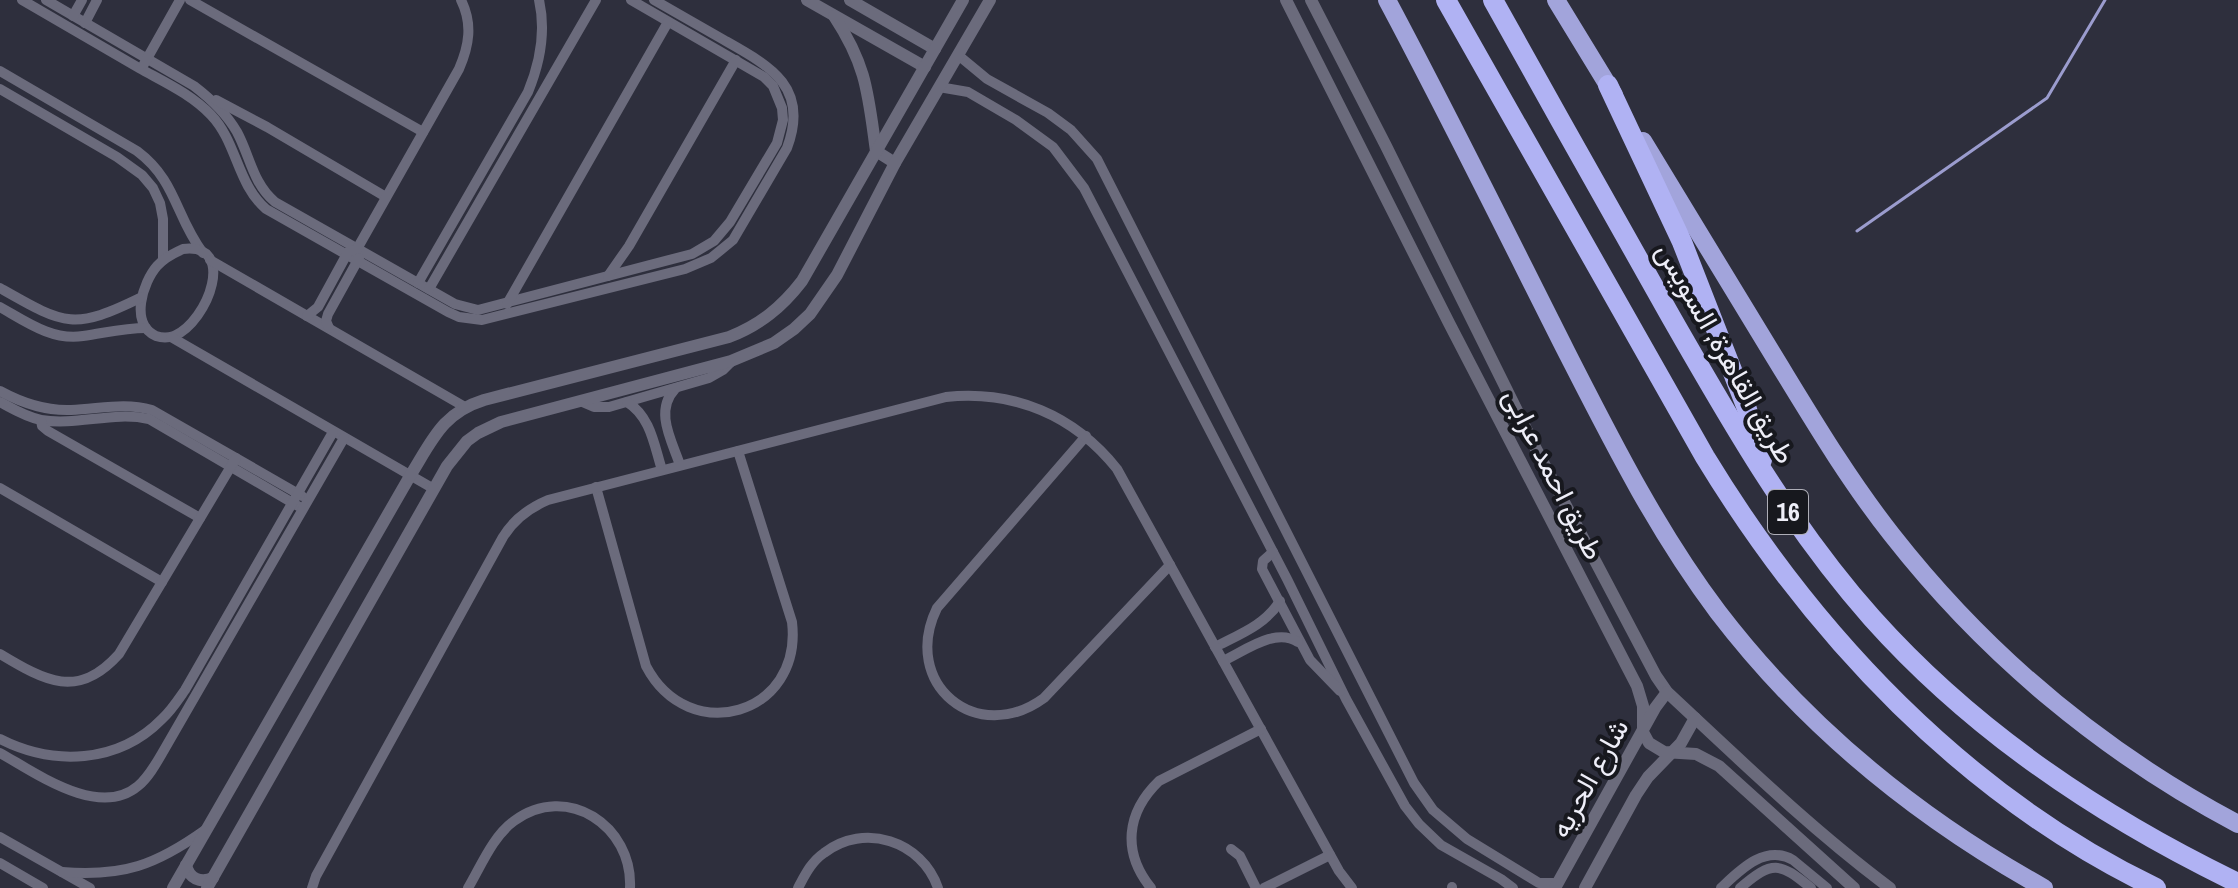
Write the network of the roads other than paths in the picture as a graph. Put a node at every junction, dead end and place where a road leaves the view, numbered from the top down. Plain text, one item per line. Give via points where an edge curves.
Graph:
1 (22, 0) edge
2 (46, 0) edge
3 (82, 0) edge
4 (97, 0) edge
5 (180, 0) edge
6 (190, 0) edge
7 (461, 0) edge
8 (539, 0) edge
9 (596, 0) edge
10 (631, 0) edge
11 (654, 0) edge
12 (807, 0) edge
13 (850, 0) edge
14 (963, 0) edge
15 (990, 0) edge
16 (1286, 0) edge
17 (1311, 0) edge
18 (1387, 0) edge
19 (1440, 0) edge
20 (1446, 0) edge
21 (1493, 0) edge
22 (1556, 0) edge
23 (73, 16) junction
24 (834, 16) junction
25 (668, 22) junction
26 (85, 23) junction
27 (1466, 35) junction
28 (935, 49) junction
29 (958, 55) junction
30 (736, 60) junction
31 (144, 64) junction
32 (925, 67) junction
33 (0, 71) edge
34 (1608, 85) junction
35 (939, 87) junction
36 (0, 89) edge
37 (528, 92) junction
38 (1010, 93) junction
39 (207, 96) junction
40 (539, 98) junction
41 (1000, 111) junction
42 (423, 132) junction
43 (137, 151) junction
44 (876, 151) junction
45 (895, 163) junction
46 (129, 165) junction
47 (386, 197) junction
48 (629, 246) junction
49 (357, 249) junction
50 (347, 255) junction
51 (207, 256) junction
52 (163, 260) junction
53 (357, 261) junction
54 (638, 269) junction
55 (608, 276) junction
56 (418, 283) junction
57 (0, 288) edge
58 (588, 288) junction
59 (429, 289) junction
60 (573, 292) junction
61 (142, 297) junction
62 (507, 304) junction
63 (0, 307) edge
64 (461, 312) junction
65 (307, 316) junction
66 (146, 328) junction
67 (329, 328) junction
68 (171, 337) junction
69 (731, 361) junction
70 (603, 371) junction
71 (677, 388) junction
72 (0, 391) edge
73 (611, 393) junction
74 (580, 401) junction
75 (0, 402) edge
76 (627, 402) junction
77 (465, 407) junction
78 (664, 417) junction
79 (41, 420) junction
80 (647, 422) junction
81 (338, 435) junction
82 (1086, 436) junction
83 (738, 451) junction
84 (1247, 453) junction
85 (233, 462) junction
86 (1227, 464) junction
87 (680, 465) junction
88 (662, 470) junction
89 (410, 476) junction
90 (1766, 480) junction
91 (596, 487) junction
92 (0, 488) edge
93 (434, 489) junction
94 (295, 498) junction
95 (306, 504) junction
96 (200, 518) junction
97 (1273, 552) junction
98 (1170, 565) junction
99 (162, 582) junction
100 (1280, 601) junction
101 (1261, 623) junction
102 (1270, 639) junction
103 (1301, 645) junction
104 (1215, 647) junction
105 (0, 654) edge
106 (304, 660) junction
107 (1223, 661) junction
108 (328, 672) junction
109 (1667, 692) junction
110 (1346, 699) junction
111 (1695, 718) junction
112 (1261, 729) junction
113 (1643, 732) junction
114 (0, 739) edge
115 (31, 752) junction
116 (0, 753) edge
117 (1671, 753) junction
118 (1733, 753) junction
119 (23, 766) junction
120 (1719, 766) junction
121 (1409, 773) junction
122 (1615, 782) junction
123 (1395, 787) junction
124 (1636, 795) junction
125 (2238, 824) edge
126 (207, 829) junction
127 (0, 837) edge
128 (2079, 845) junction
129 (1231, 849) dead end
130 (1330, 855) junction
131 (1779, 855) junction
132 (0, 863) edge
133 (186, 865) junction
134 (1781, 868) junction
135 (62, 872) junction
136 (1738, 873) junction
137 (1808, 881) edge
138 (210, 883) edge
139 (2238, 883) edge
140 (1744, 885) edge
141 (1556, 886) edge
142 (42, 888) edge
143 (90, 888) edge
144 (173, 888) edge
145 (312, 888) edge
146 (468, 888) edge
147 (630, 888) edge
148 (798, 888) edge
149 (938, 888) edge
150 (1151, 888) edge
151 (1256, 888) edge
152 (1264, 888) edge
153 (1352, 888) edge
154 (1513, 888) edge
155 (1585, 888) edge
156 (1721, 888) edge
157 (1827, 888) edge
158 (1854, 888) edge
159 (1890, 888) edge
160 (2044, 888) edge
161 (2127, 888) edge
162 (2156, 888) edge

1 - 31 street
2 - 23 street
3 - 23 street
4 - 26 street
5 - 31 street
6 - 42 street
7 - 42 street via 469,25 467,48
8 - 37 street via 540,53
9 - 40 street
10 - 25 street
11 - 58 street via 769,67 793,105 793,134 741,228 723,250 698,265
12 - 24 street
13 - 28 street
14 - 28 street
15 - 29 street
16 - 113 street, طريق احمد عرابى via 1637,686
17 - 109 street, طريق احمد عرابى via 1535,447
18 - 160 highway via 1623,462 1713,604 1790,697 1876,776 1970,845
19 - 27 highway
20 - 27 highway, 16
21 - 90 highway, طريق القاهرة, السويس / 16
22 - 34 highway, طريق القاهرة, السويس / 16
23 - 26 street
24 - 32 street
24 - 44 street via 860,61
25 - 30 street
25 - 62 street
26 - 31 street
27 - 128 highway, 16 via 1705,457 1773,561 1835,637 1912,717 1976,772
28 - 32 street
29 - 35 street
29 - 38 street
30 - 48 street
30 - 54 street via 764,77 779,96 783,120 777,143 714,241 692,254
31 - 39 street
31 - 50 street via 212,116 259,203
32 - 44 street
33 - 43 street
34 - 90 highway via 1682,242 1752,424
34 - 125 highway, طريق القاهرة, السويس / 16 via 1846,471 1916,565 2055,703 2150,772
35 - 41 street via 968,92
35 - 45 street
36 - 46 street
37 - 40 street
37 - 56 street
38 - 41 street
38 - 84 street via 1071,130 1097,159
39 - 47 street
39 - 49 street via 237,132 267,195
40 - 59 street
41 - 86 street via 1053,147 1084,188
42 - 47 street
43 - 46 street
43 - 51 street via 160,171 190,234
44 - 45 street
44 - 70 street via 802,281 777,309 729,337
45 - 69 street via 837,275 810,314 774,343
46 - 52 street via 153,188 160,203
47 - 49 street
48 - 54 street
48 - 55 street
49 - 50 street
49 - 53 street
49 - 56 street
50 - 53 street
50 - 65 street via 318,307
51 - 52 street via 183,249
51 - 65 street
51 - 68 street via 213,279 205,306 187,328
52 - 61 street via 147,280
53 - 64 street
53 - 67 street via 328,314
54 - 55 street
55 - 58 street
56 - 59 street
57 - 61 street via 44,312 73,320 102,316
58 - 60 street
59 - 64 street
60 - 62 street
60 - 64 street via 494,318 482,320
61 - 66 street
62 - 64 street
63 - 66 street via 56,335
65 - 67 street
66 - 68 street
67 - 77 street
68 - 81 street
69 - 71 street via 713,376
69 - 73 street
70 - 73 street
70 - 77 street
71 - 76 street
71 - 78 street via 666,401
72 - 85 street via 53,410 140,406 163,415
73 - 74 street
74 - 76 street via 599,408
74 - 93 street via 478,433 458,451
75 - 79 street
76 - 80 street
77 - 89 street via 439,429
78 - 80 street
78 - 87 street
79 - 85 street via 149,419
79 - 96 street via 48,431
80 - 88 street
81 - 89 street
81 - 94 street
81 - 95 street
82 - 83 street via 1034,407 960,396
82 - 98 street via 1117,469
82 - 98 street via 937,608 926,637 936,682 972,712 1002,716 1032,707
83 - 87 street
83 - 91 street via 793,635 789,661 777,685 757,702 733,712 693,710 670,698 652,678
84 - 86 street
84 - 121 street
85 - 94 street
85 - 96 street
86 - 97 street
87 - 88 street
88 - 91 street
89 - 93 street
89 - 106 street
90 - 139 highway, طريق القاهرة, السويس / 16 via 1849,592 1964,709 2115,818
91 - 145 street via 540,503 507,530
92 - 99 street
93 - 108 street
94 - 95 street
94 - 115 street via 185,690 163,719 111,751 71,758
95 - 119 street via 139,786 101,798 72,791
96 - 99 street
97 - 100 street via 1262,569
97 - 110 street
98 - 104 street
99 - 105 street via 119,654 85,680 42,678
100 - 101 street
100 - 103 street
101 - 102 street
101 - 104 street
102 - 103 street via 1284,636
102 - 107 street
103 - 110 street
104 - 107 street
106 - 108 street
106 - 126 street
107 - 112 street
108 - 138 street
109 - 111 street, طريق احمد عرابى
109 - 113 street, شارع الحريه
110 - 123 street
111 - 117 street, شارع الحريه
111 - 118 street, طريق احمد عرابى
112 - 130 street
112 - 150 street via 1159,781 1148,792 1131,833 1136,863
113 - 117 street via 1653,747
113 - 122 street, شارع الحريه
114 - 115 street
115 - 119 street
116 - 119 street
117 - 120 street via 1696,754
117 - 124 street, شارع الحريه
118 - 120 street via 1722,755
118 - 159 street, طريق احمد عرابى
120 - 158 street
121 - 123 street
121 - 141 street via 1433,810 1467,839 1539,883
122 - 124 street
122 - 141 street, شارع الحريه
123 - 154 street via 1433,838
124 - 155 street, شارع الحريه
126 - 133 street
126 - 135 street via 138,867
127 - 135 street
128 - 161 highway
128 - 162 highway, 16
129 - 151 street
130 - 152 street
130 - 153 street
131 - 134 street
131 - 136 street via 1763,856
131 - 137 street via 1793,860
132 - 142 street
133 - 138 street via 195,879
133 - 144 street
134 - 137 street
134 - 140 street via 1768,869
135 - 143 street
136 - 140 street
136 - 156 street
137 - 157 street
146 - 147 street via 512,823 535,810 561,807 587,813 609,829 629,863
148 - 149 street via 822,853 846,841 873,838 911,851 930,870

